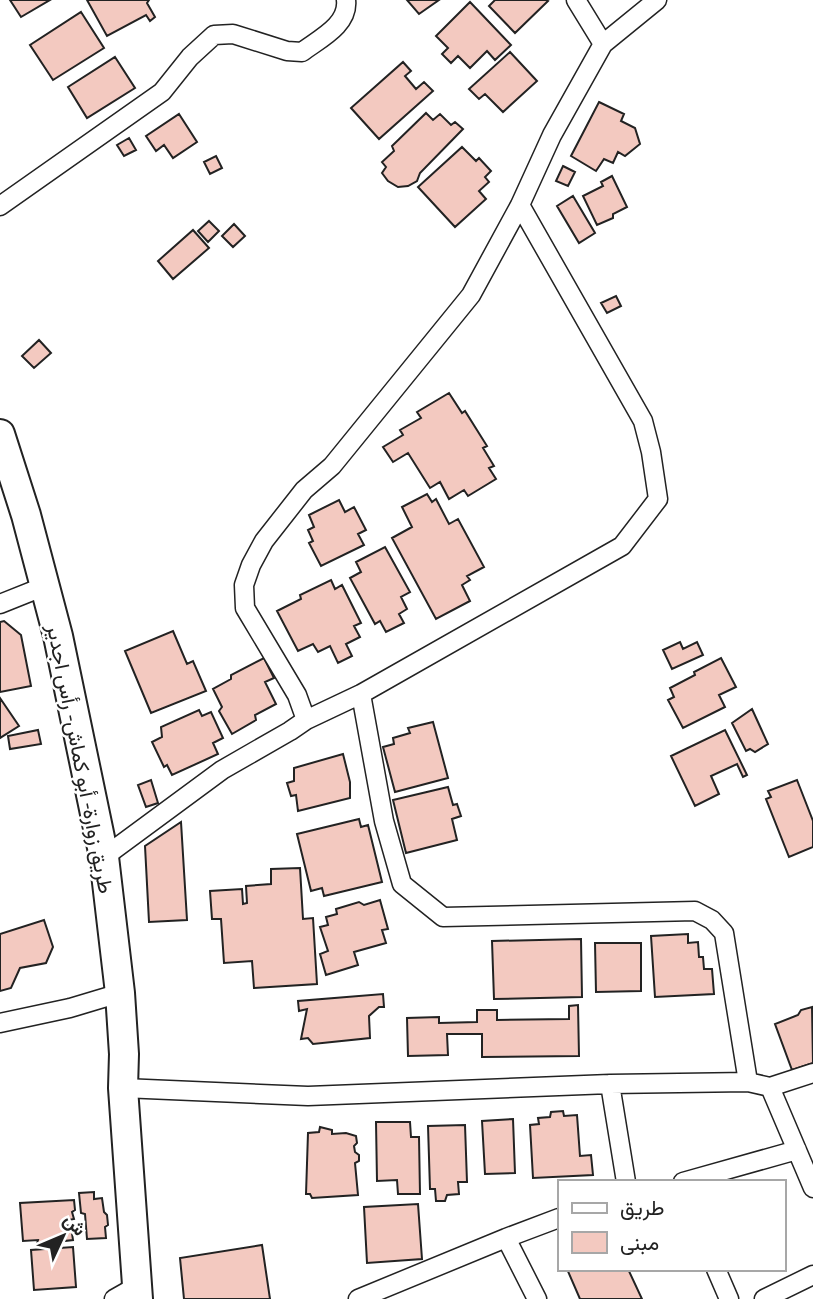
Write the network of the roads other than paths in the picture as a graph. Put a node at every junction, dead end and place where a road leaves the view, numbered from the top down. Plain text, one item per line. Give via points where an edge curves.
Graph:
1 (346, 0) edge
2 (576, 0) edge
3 (657, 0) edge
4 (603, 44) junction
5 (520, 205) junction
6 (0, 206) edge
7 (0, 434) edge
8 (45, 586) junction
9 (0, 604) edge
10 (361, 694) junction
11 (306, 720) junction
12 (104, 858) junction
13 (120, 993) junction
14 (0, 1023) edge
15 (813, 1073) edge
16 (748, 1082) junction
17 (610, 1084) junction
18 (770, 1087) junction
19 (123, 1088) junction
20 (797, 1150) junction
21 (626, 1180) edge
22 (690, 1180) edge
23 (813, 1188) edge
24 (558, 1218) edge
25 (506, 1238) junction
26 (717, 1271) edge
27 (813, 1275) edge
28 (130, 1295) edge
29 (358, 1299) edge
30 (537, 1299) edge
31 (729, 1299) edge
32 (764, 1299) edge

1 - 6 street via 341,22 302,52 233,34 214,35 162,92
2 - 4 street
3 - 4 street
4 - 5 street via 552,135
5 - 10 street via 643,421 658,499 622,546
5 - 11 street via 471,295 332,466 304,490 251,565 244,585 245,608 297,695
7 - 8 main road, طريق زوارة - أبو كماش - رأس اجدير
8 - 9 street
8 - 12 main road, طريق زوارة - أبو كماش - رأس اجدير
10 - 11 street
10 - 16 street via 384,821 402,884 443,917 695,911 712,920 724,933
11 - 12 street via 222,770
12 - 13 main road, طريق زوارة - أبو كماش - رأس اجدير
13 - 14 street
13 - 19 main road, طريق زوارة - أبو كماش - رأس اجدير
15 - 18 street
16 - 17 street
16 - 18 street
17 - 19 street via 308,1096
17 - 21 street
18 - 20 street
19 - 28 main road, طريق زوارة - أبو كماش - رأس اجدير
20 - 22 street
20 - 23 street
24 - 25 street
25 - 29 street
25 - 30 street
26 - 31 street
27 - 32 street

